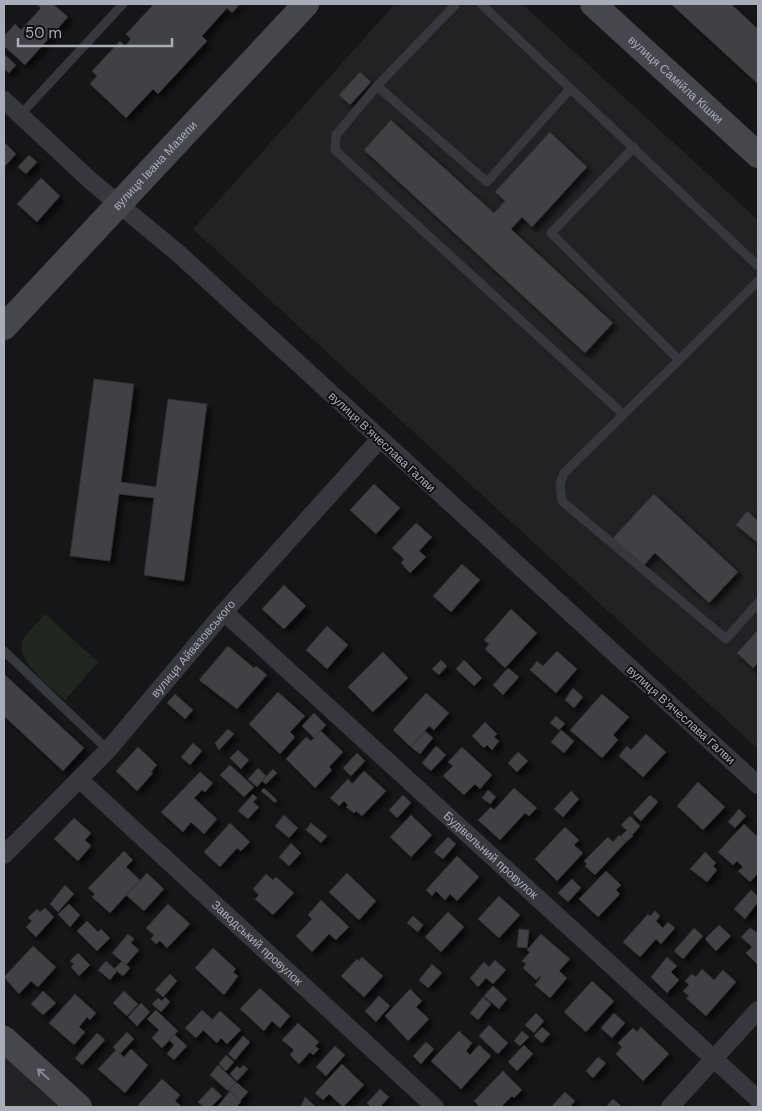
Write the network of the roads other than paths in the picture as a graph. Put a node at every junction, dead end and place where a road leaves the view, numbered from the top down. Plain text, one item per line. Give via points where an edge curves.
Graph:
1 (123, 4) edge
2 (306, 4) edge
3 (456, 4) edge
4 (482, 4) edge
5 (593, 4) edge
6 (376, 86) junction
7 (570, 89) junction
8 (4, 100) edge
9 (20, 115) junction
10 (634, 147) junction
11 (758, 155) edge
12 (118, 204) junction
13 (758, 266) edge
14 (758, 281) edge
15 (4, 327) edge
16 (679, 360) junction
17 (623, 414) junction
18 (379, 440) junction
19 (758, 603) edge
20 (224, 612) junction
21 (4, 652) edge
22 (108, 750) junction
23 (79, 779) junction
24 (758, 785) edge
25 (4, 855) edge
26 (758, 1010) edge
27 (4, 1039) edge
28 (715, 1058) junction
29 (758, 1099) edge
30 (79, 1107) edge
31 (435, 1107) edge
32 (670, 1107) edge

1 - 9 lane
2 - 12 street, вулиця Івана Мазепи
3 - 6 lane
4 - 7 lane
5 - 11 street, вулиця Самійла Кішки
6 - 7 lane via 487,182
6 - 17 lane via 336,135 335,150
7 - 10 lane
8 - 9 street, вулиця Вʼячеслава Галви
9 - 12 street, вулиця Вʼячеслава Галви
10 - 13 lane
10 - 16 lane via 551,233
12 - 15 street, вулиця Івана Мазепи
12 - 18 street, вулиця Вʼячеслава Галви via 179,254
14 - 16 lane
16 - 17 lane
17 - 19 lane via 564,473 560,484 562,500 726,639
18 - 20 street, вулиця Айвазовського
18 - 24 street, вулиця Вʼячеслава Галви
20 - 22 street, вулиця Айвазовського
20 - 28 street, Будівельний провулок
21 - 22 lane
22 - 23 street, вулиця Айвазовського
23 - 25 street, вулиця Айвазовського
23 - 31 street, Заводський провулок
26 - 28 street
30 -> 27 street
28 - 29 street, Будівельний провулок
28 - 32 street

